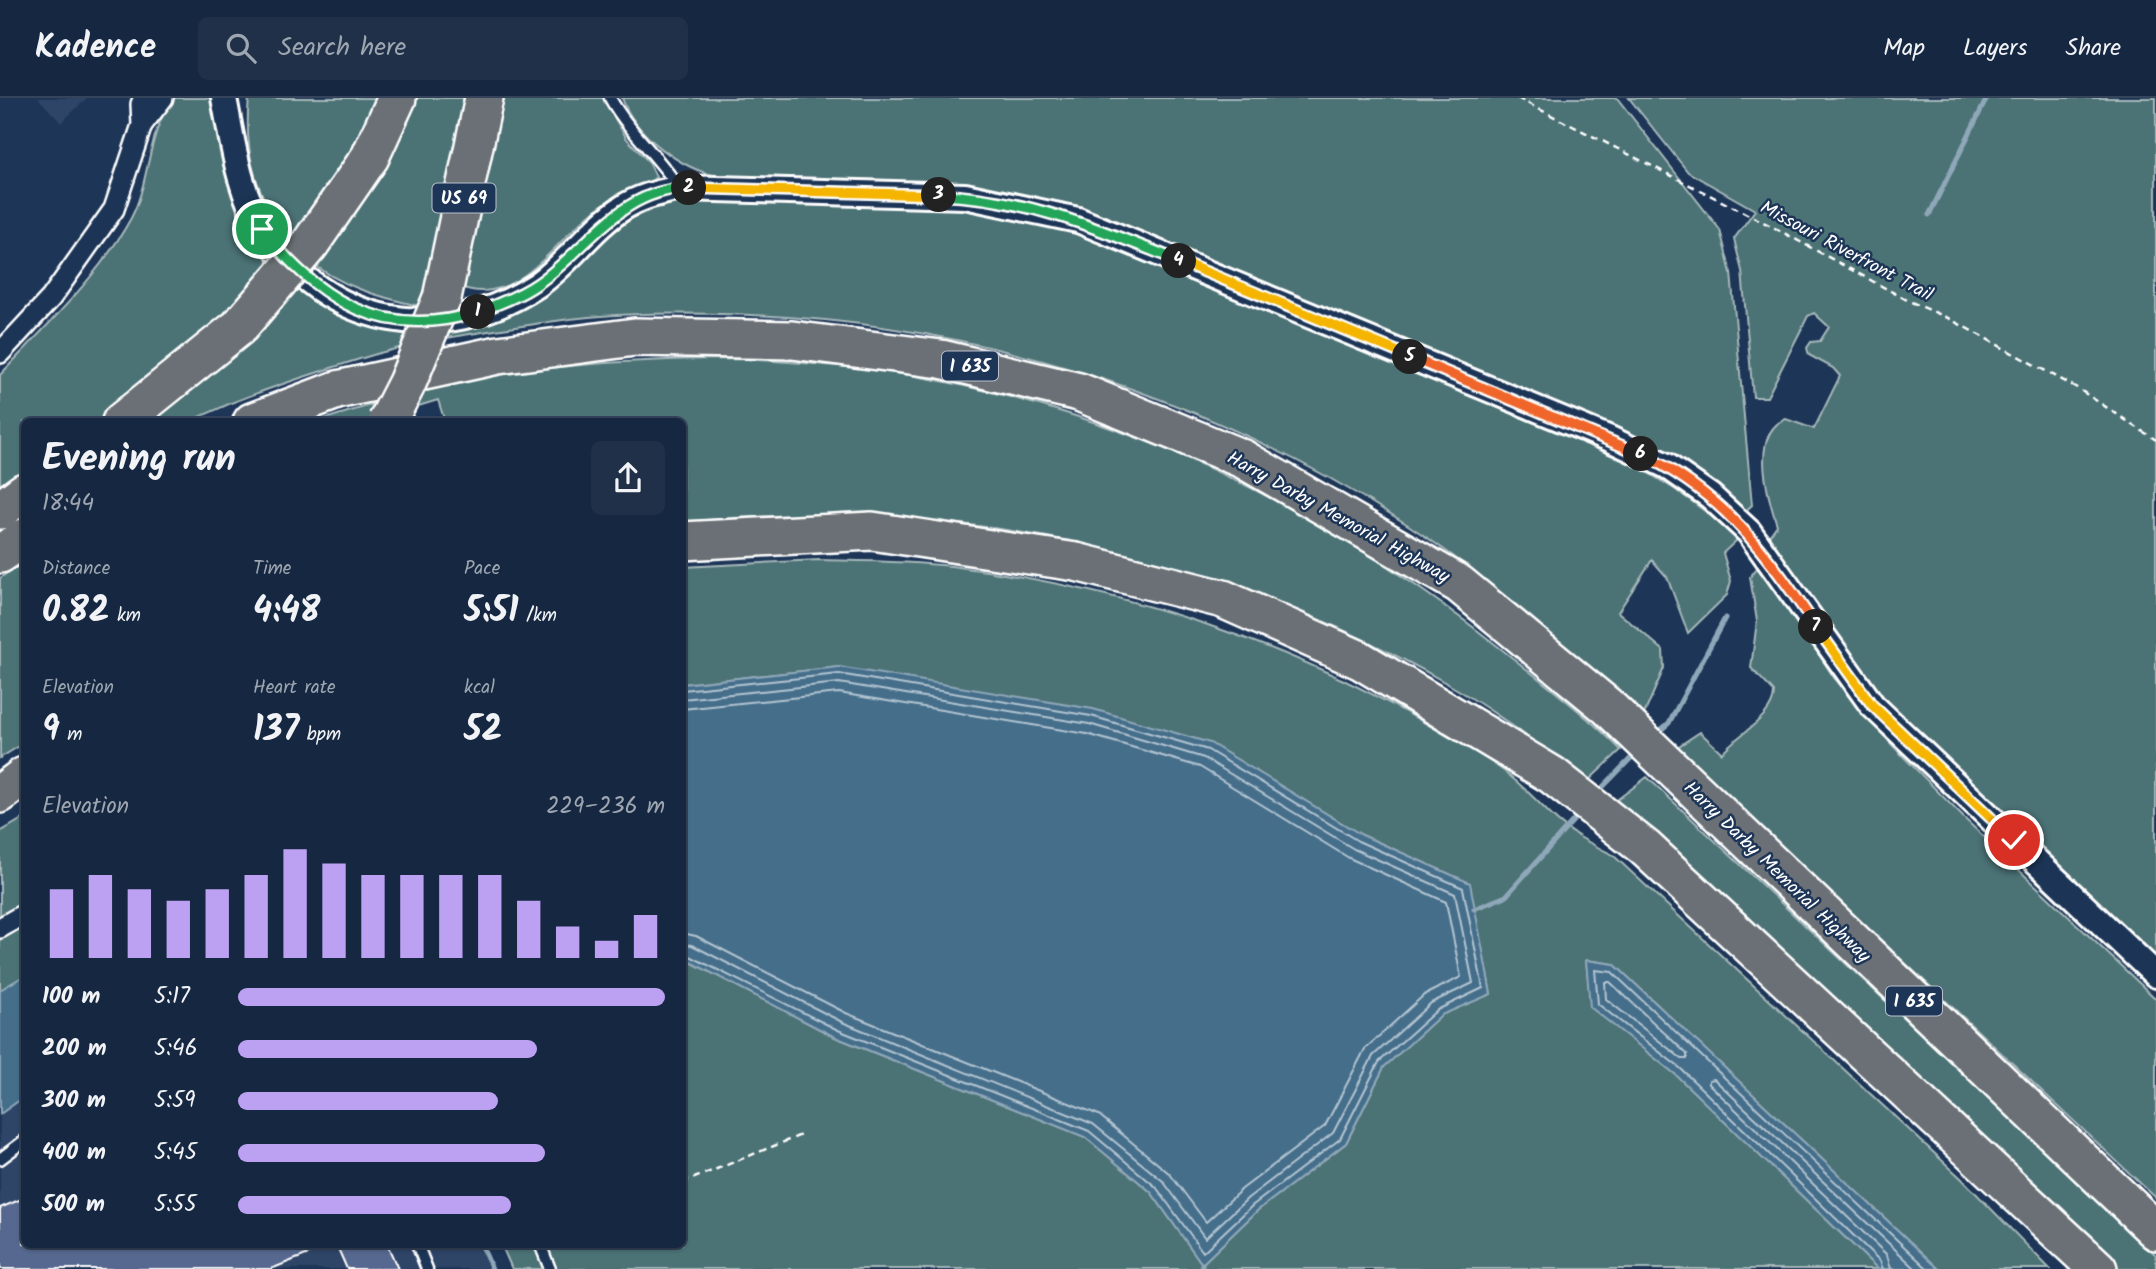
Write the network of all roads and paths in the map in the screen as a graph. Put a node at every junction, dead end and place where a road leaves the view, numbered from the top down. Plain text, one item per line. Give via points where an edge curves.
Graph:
1 (144, 98) edge
2 (163, 98) edge
3 (224, 98) edge
4 (241, 98) edge
5 (397, 98) edge
6 (484, 98) edge
7 (610, 98) edge
8 (1517, 98) edge
9 (142, 125) junction
10 (235, 156) junction
11 (679, 188) junction
12 (0, 353) edge
13 (126, 418) edge
14 (263, 418) edge
15 (389, 418) edge
16 (2156, 440) edge
17 (21, 494) edge
18 (0, 510) edge
19 (21, 540) edge
20 (686, 541) edge
21 (0, 554) edge
22 (21, 778) edge
23 (21, 790) edge
24 (0, 794) edge
25 (0, 800) edge
26 (21, 916) edge
27 (0, 928) edge
28 (2156, 975) edge
29 (801, 1135) dead end
30 (21, 1143) edge
31 (0, 1158) edge
32 (686, 1176) edge
33 (688, 1181) joint
34 (2148, 1223) edge
35 (419, 1248) edge
36 (542, 1248) edge
37 (427, 1269) edge
38 (551, 1269) edge
39 (2098, 1269) edge

1 - 9 street
2 - 9 street
3 - 10 street
4 - 10 street
5 - 13 highway, bridge via 370,158 310,244 239,327
6 - 15 highway, US 69, bridge via 442,298
7 - 11 lane
8 - 16 path, Missouri Riverfront Trail via 1948,318 2077,388
9 - 12 street via 114,209 51,298
10 - 11 street via 262,229 308,282 364,313 391,320 452,319 502,302 538,284 625,206
11 - 28 street via 965,195 1079,220 1667,466 1710,496 1749,532 1872,705
14 - 34 highway, Harry Darby Memorial Highway / I 635 via 351,387 498,355 635,337 792,340 941,359 1079,392 1243,458 1459,584 1607,706
17 - 18 highway
19 - 21 highway
20 - 39 highway via 872,531 1076,562 1223,599 1360,660 1552,775 1645,848
22 - 24 highway
23 - 25 highway
26 - 27 street
29 - 33 path
30 - 31 lane
32 - 33 path
35 - 37 lane
36 - 38 lane

